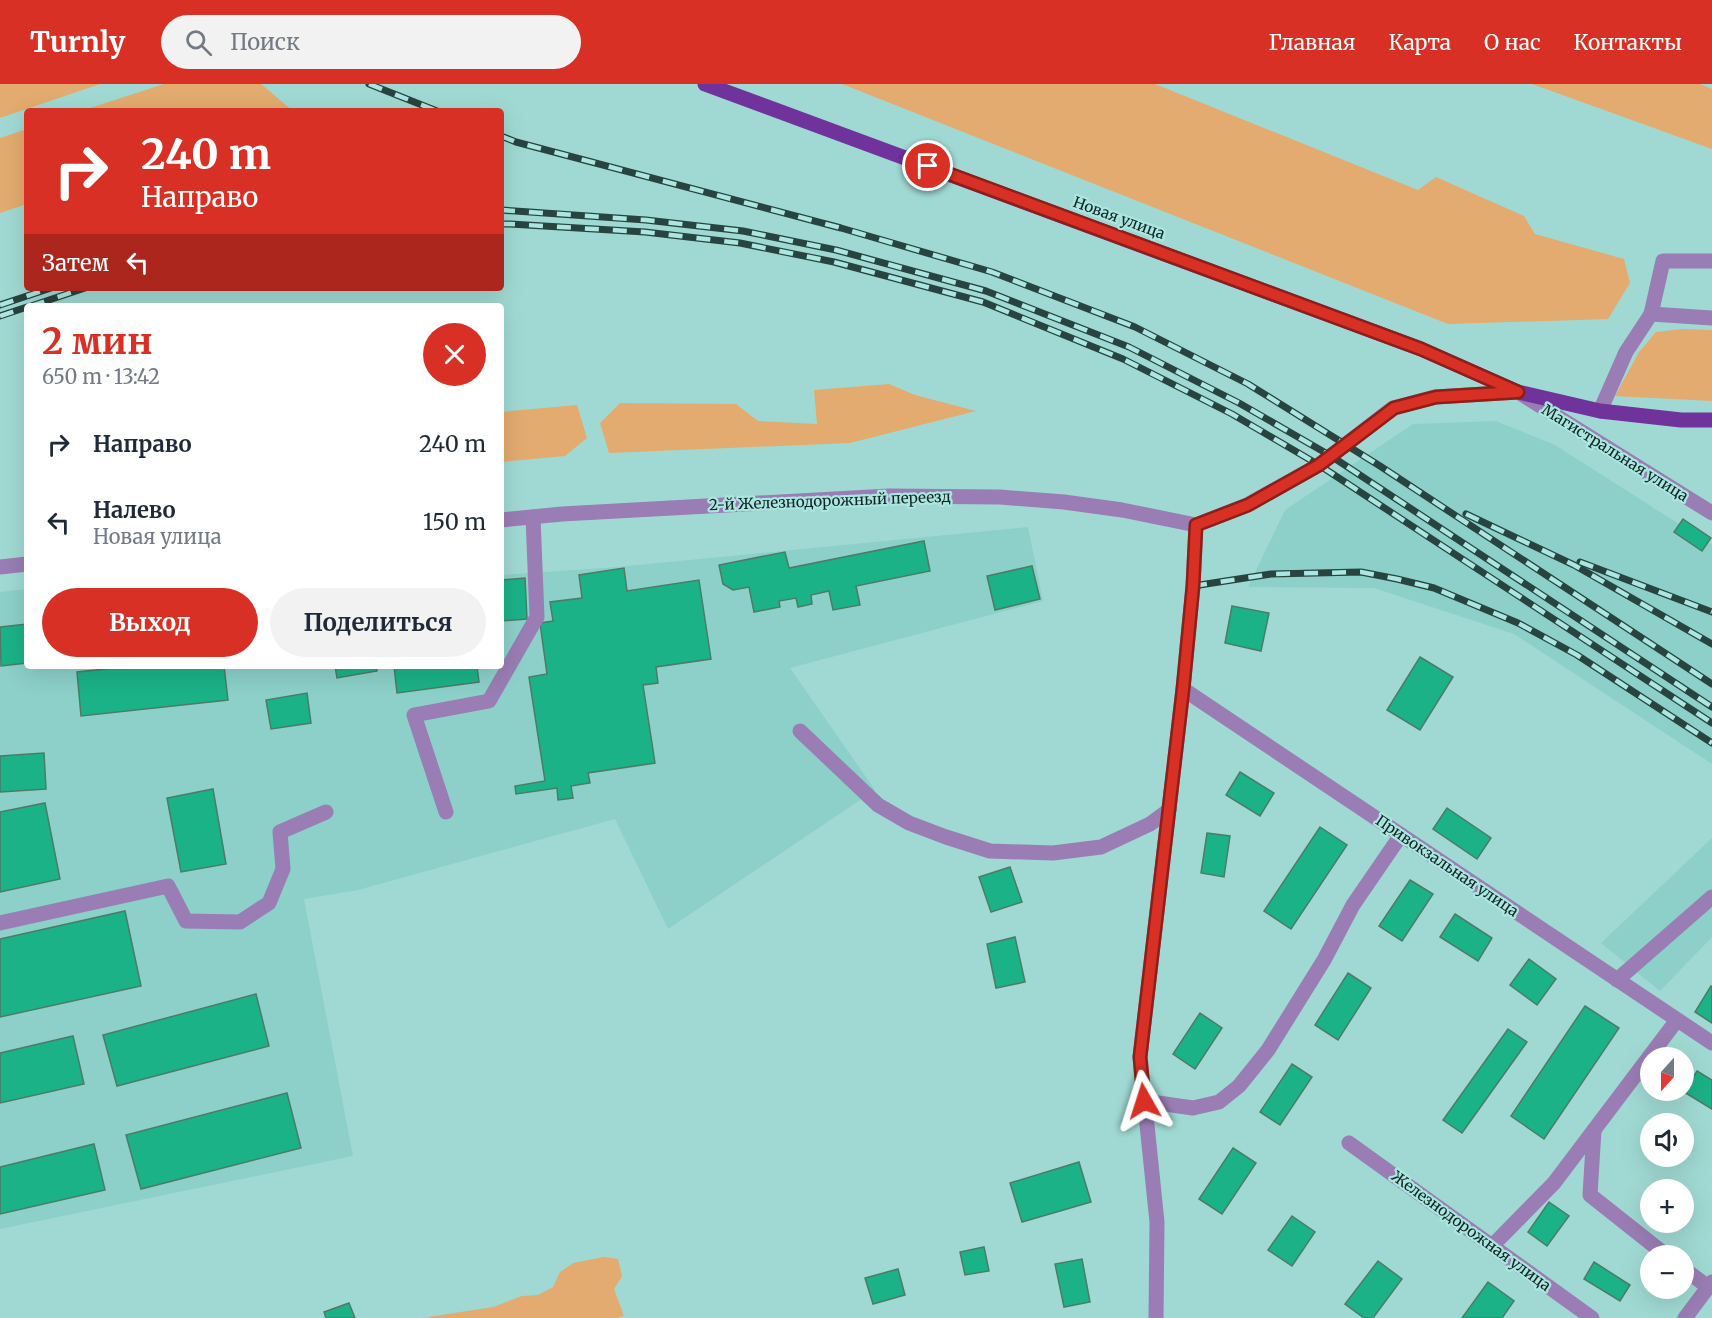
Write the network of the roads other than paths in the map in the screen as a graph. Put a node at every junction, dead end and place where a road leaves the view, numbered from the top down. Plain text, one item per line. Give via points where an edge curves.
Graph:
1 (705, 84) edge
2 (1712, 261) edge
3 (1651, 314) junction
4 (1712, 318) edge
5 (1518, 392) junction
6 (1600, 411) junction
7 (1712, 420) edge
8 (1712, 513) edge
9 (533, 517) junction
10 (504, 520) edge
11 (1196, 525) junction
12 (24, 564) edge
13 (0, 567) edge
14 (1183, 689) junction
15 (801, 731) dead end
16 (1169, 810) junction
17 (326, 812) dead end
18 (446, 812) dead end
19 (1401, 835) junction
20 (1712, 897) edge
21 (0, 923) edge
22 (1617, 980) junction
23 (1677, 1020) junction
24 (1712, 1043) edge
25 (1144, 1101) junction
26 (1594, 1130) junction
27 (1349, 1143) dead end
28 (1653, 1245) edge
29 (1492, 1246) junction
30 (1694, 1279) edge
31 (1708, 1292) edge
32 (1156, 1318) edge
33 (1592, 1318) edge
34 (1685, 1318) edge

1 - 5 main road, Новая улица via 1421,349
2 - 3 street via 1663,261
3 - 4 street
3 - 6 street via 1626,352
5 - 6 main road, Новая улица
5 - 8 street, Магистральная улица
5 - 11 street via 1436,397 1394,408 1319,465 1248,505
6 - 7 main road, Новая улица
9 - 10 street, 2-й Железнодорожный переезд
9 - 11 street, 2-й Железнодорожный переезд via 889,496 1000,497 1076,503
9 - 18 street via 537,616 489,701 414,715
11 - 14 street
12 - 13 street
14 - 16 street
14 - 19 street, Привокзальная улица
15 - 16 street via 878,805 909,823 990,851 1053,853 1101,847 1150,824
16 - 25 street via 1140,1057
17 - 21 street via 280,832 283,869 269,903 240,922 186,921 168,886
19 - 22 street, Привокзальная улица
19 - 25 street via 1353,905 1268,1050 1239,1086 1219,1102 1194,1108
20 - 22 street
22 - 23 street, Привокзальная улица
23 - 24 street, Привокзальная улица
23 - 26 street
25 - 32 street via 1157,1222
26 - 28 street via 1590,1195
26 - 29 street via 1554,1183
27 - 29 street, Железнодорожная улица
29 - 33 street, Железнодорожная улица
30 - 31 street
31 - 34 street

